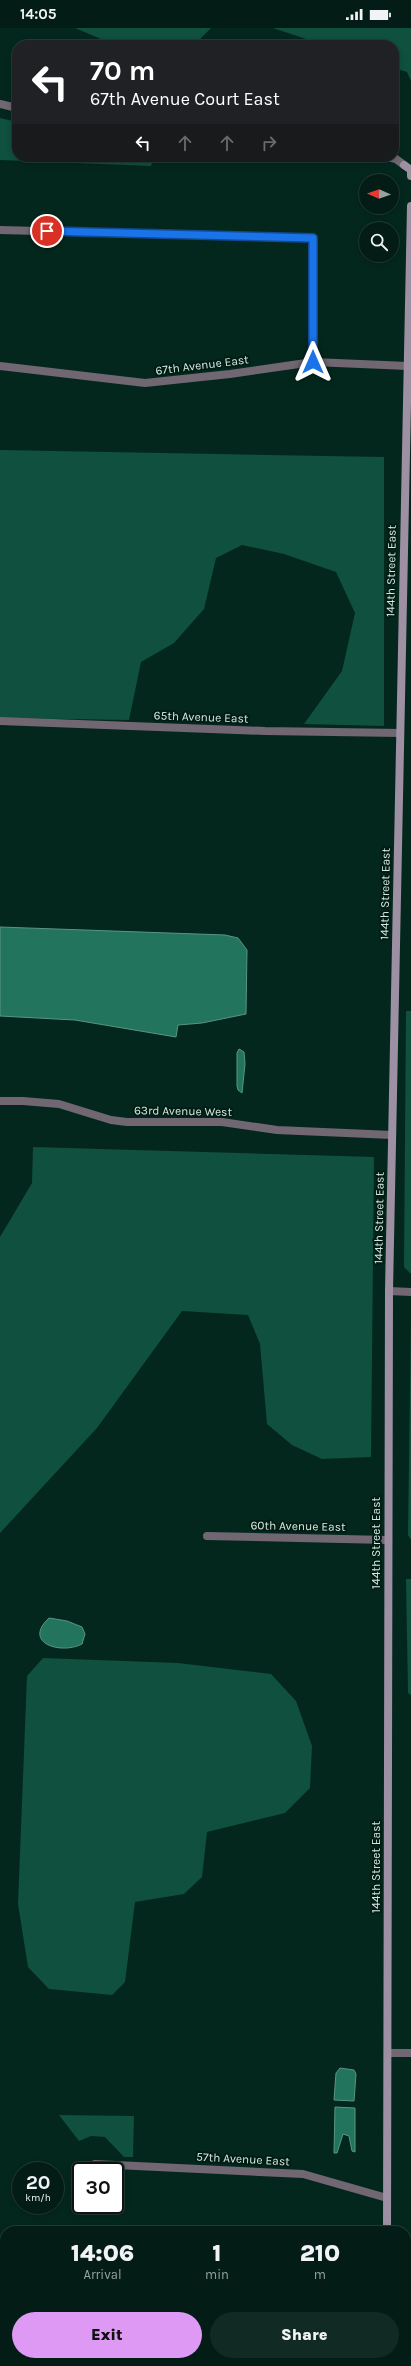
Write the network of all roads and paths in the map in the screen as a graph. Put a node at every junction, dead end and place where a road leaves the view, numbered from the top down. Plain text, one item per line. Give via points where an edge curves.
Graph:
1 (0, 104) edge
2 (12, 107) edge
3 (399, 161) edge
4 (411, 176) edge
5 (411, 206) edge
6 (0, 230) edge
7 (313, 362) junction
8 (0, 366) edge
9 (408, 366) junction
10 (407, 549) edge
11 (0, 721) edge
12 (400, 733) junction
13 (0, 1101) edge
14 (392, 1135) junction
15 (389, 1291) junction
16 (411, 1292) edge
17 (207, 1536) dead end
18 (387, 1540) junction
19 (388, 2053) junction
20 (411, 2053) edge
21 (124, 2165) edge
22 (387, 2198) junction
23 (387, 2226) edge

1 - 2 street
3 - 4 street via 410,170
5 - 9 street, 144th Street East
6 - 7 street via 313,238
7 - 8 street, 67th Avenue East via 145,383
7 - 9 street, 67th Avenue East
9 - 10 street, 144th Street East
10 - 12 street, 144th Street East
11 - 12 street, 65th Avenue East via 261,731
12 - 14 street, 144th Street East
13 - 14 street, 63rd Avenue West via 59,1104 111,1120 127,1122 222,1122 277,1130
14 - 15 street, 144th Street East
15 - 16 street
15 - 18 street, 144th Street East
17 - 18 street, 60th Avenue East
18 - 19 street, 144th Street East
19 - 20 street
19 - 22 street, 144th Street East
21 - 22 street, 57th Avenue East via 303,2174
22 - 23 street, 144th Street East

